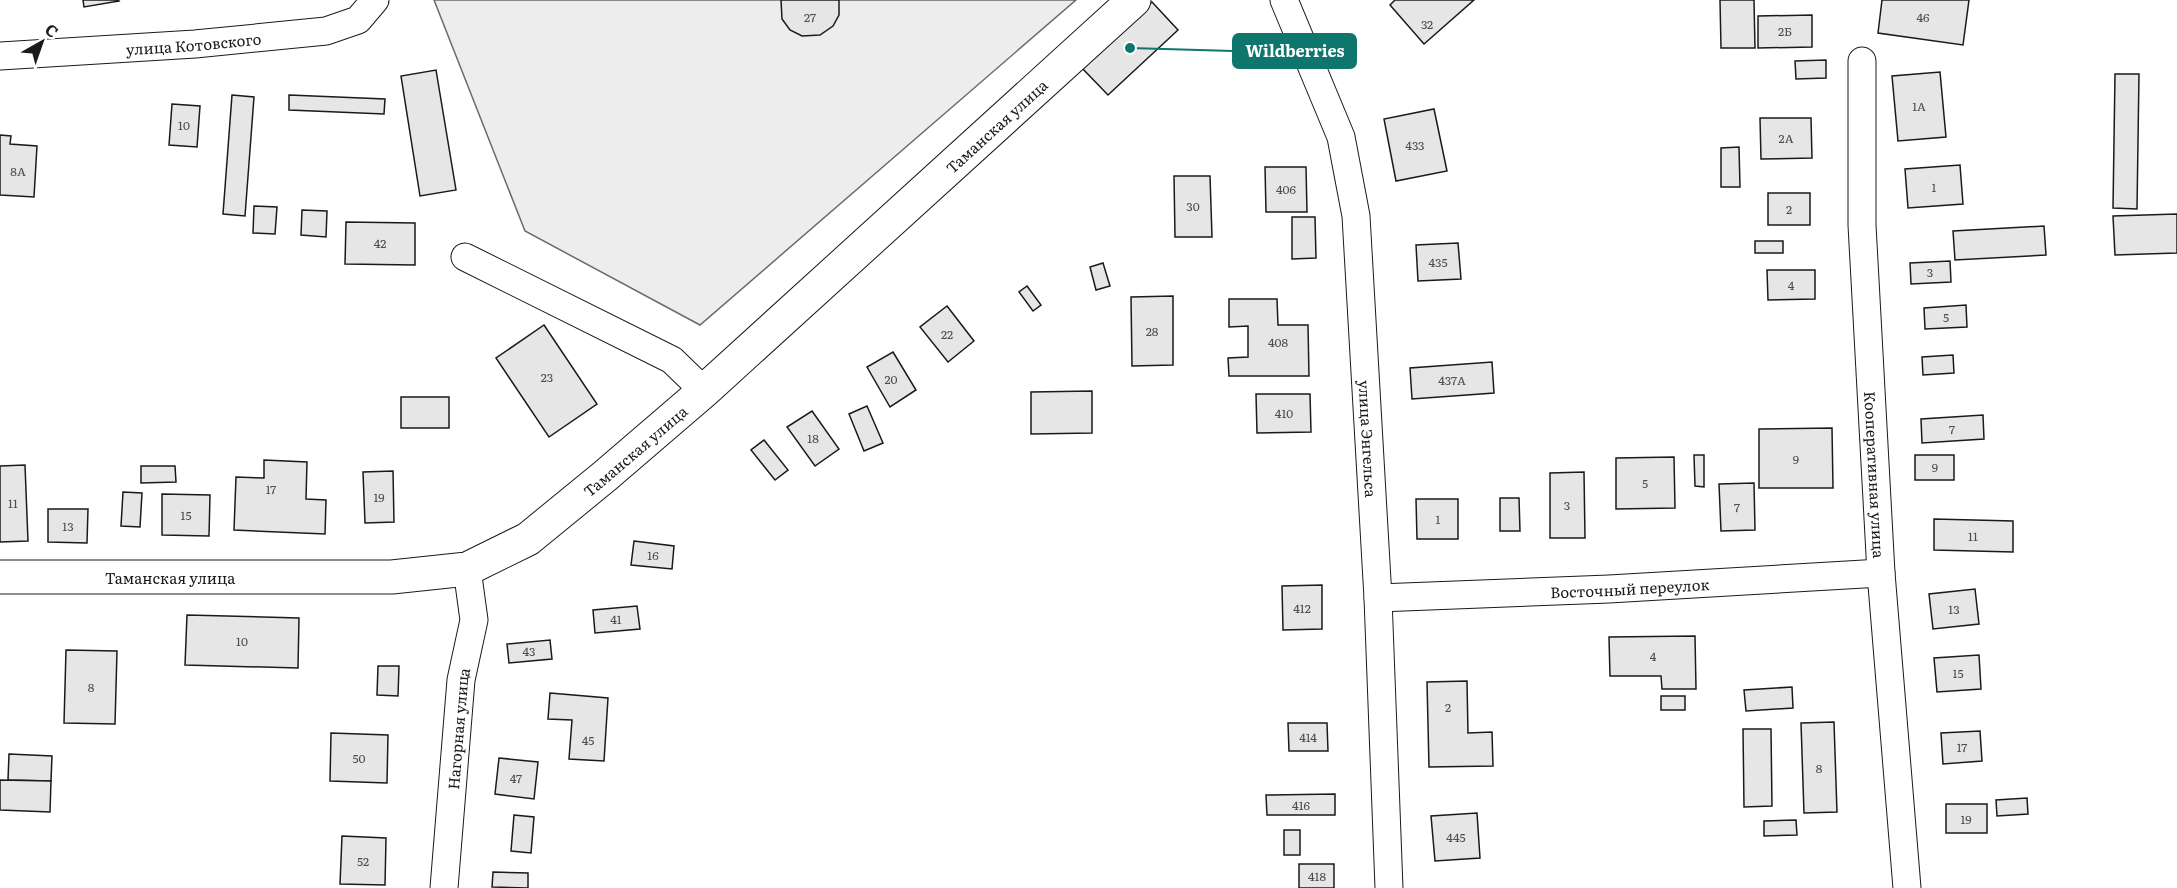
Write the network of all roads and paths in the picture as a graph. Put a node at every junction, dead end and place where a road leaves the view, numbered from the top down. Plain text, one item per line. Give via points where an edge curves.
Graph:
1 (375, 0) edge
2 (1134, 0) edge
3 (1284, 0) edge
4 (0, 56) edge
5 (1862, 61) dead end
6 (465, 257) dead end
7 (704, 391) junction
8 (467, 569) junction
9 (1881, 573) junction
10 (0, 577) edge
11 (1378, 598) junction
12 (444, 888) edge
13 (1389, 888) edge
14 (1907, 888) edge

1 - 4 street, улица Котовского via 358,20 326,31
2 - 7 street, Таманская улица
3 - 11 street, улица Энгельса via 1341,136 1356,216
5 - 9 street, Кооперативная улица via 1862,225
6 - 7 street via 672,360
7 - 8 street, Таманская улица via 528,539
8 - 10 street, Таманская улица via 392,577
8 - 12 street, Нагорная улица via 474,620 461,680
9 - 11 street, Восточный переулок
9 - 14 street, Кооперативная улица
11 - 13 street, улица Энгельса

